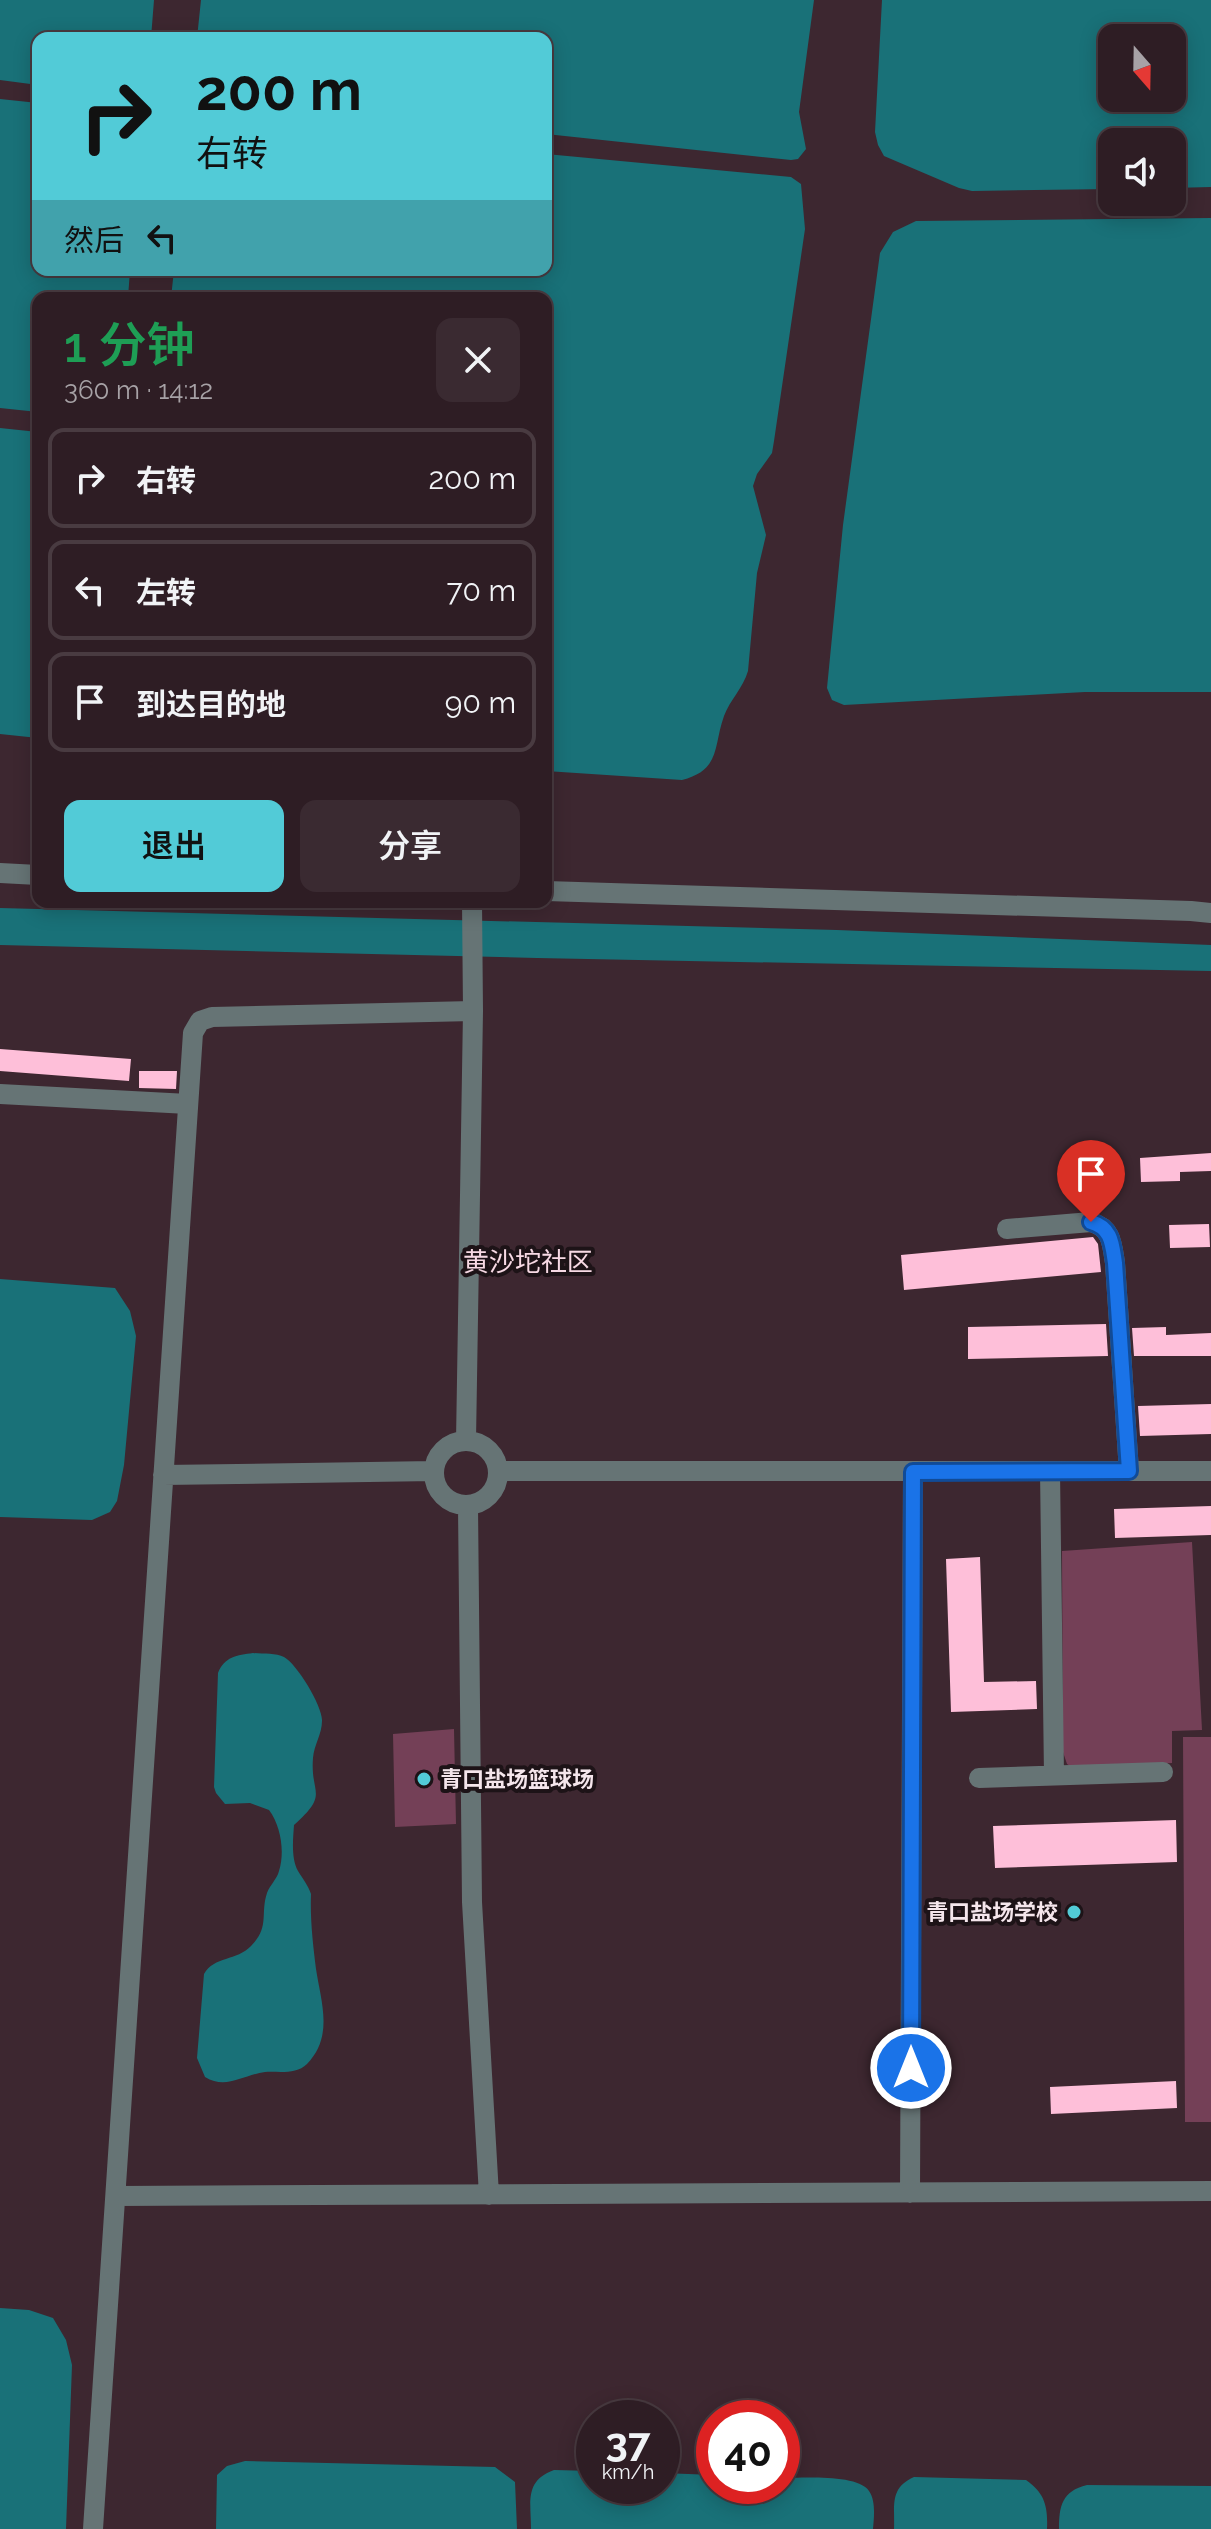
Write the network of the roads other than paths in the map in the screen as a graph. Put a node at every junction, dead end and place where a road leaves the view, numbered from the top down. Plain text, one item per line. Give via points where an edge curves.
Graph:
1 (0, 873) edge
2 (32, 875) edge
3 (552, 891) edge
4 (472, 908) edge
5 (1211, 913) edge
6 (473, 1011) junction
7 (0, 1094) edge
8 (188, 1104) junction
9 (1007, 1229) dead end
10 (466, 1441) junction
11 (434, 1471) junction
12 (499, 1471) junction
13 (1050, 1471) junction
14 (1129, 1471) junction
15 (1211, 1471) edge
16 (913, 1472) junction
17 (163, 1475) junction
18 (468, 1506) junction
19 (1163, 1772) dead end
20 (1054, 1775) junction
21 (979, 1778) dead end
22 (1211, 2191) edge
23 (910, 2193) junction
24 (489, 2195) junction
25 (117, 2196) junction
26 (93, 2529) edge

1 - 2 street
3 - 5 street
4 - 6 street
6 - 8 street via 212,1017 200,1021 193,1033
6 - 10 street
7 - 8 street
8 - 17 street
9 - 14 street via 1091,1222 1107,1231 1115,1263
10 - 11 street via 441,1453
10 - 12 street via 485,1446
11 - 17 street
11 - 18 street via 443,1496
12 - 16 street
12 - 18 street via 491,1495
13 - 14 street
13 - 16 street
13 - 20 street
14 - 15 street
16 - 23 street
17 - 25 street
18 - 24 street via 472,1902
19 - 20 street
20 - 21 street
22 - 23 street
23 - 24 street
24 - 25 street
25 - 26 street

